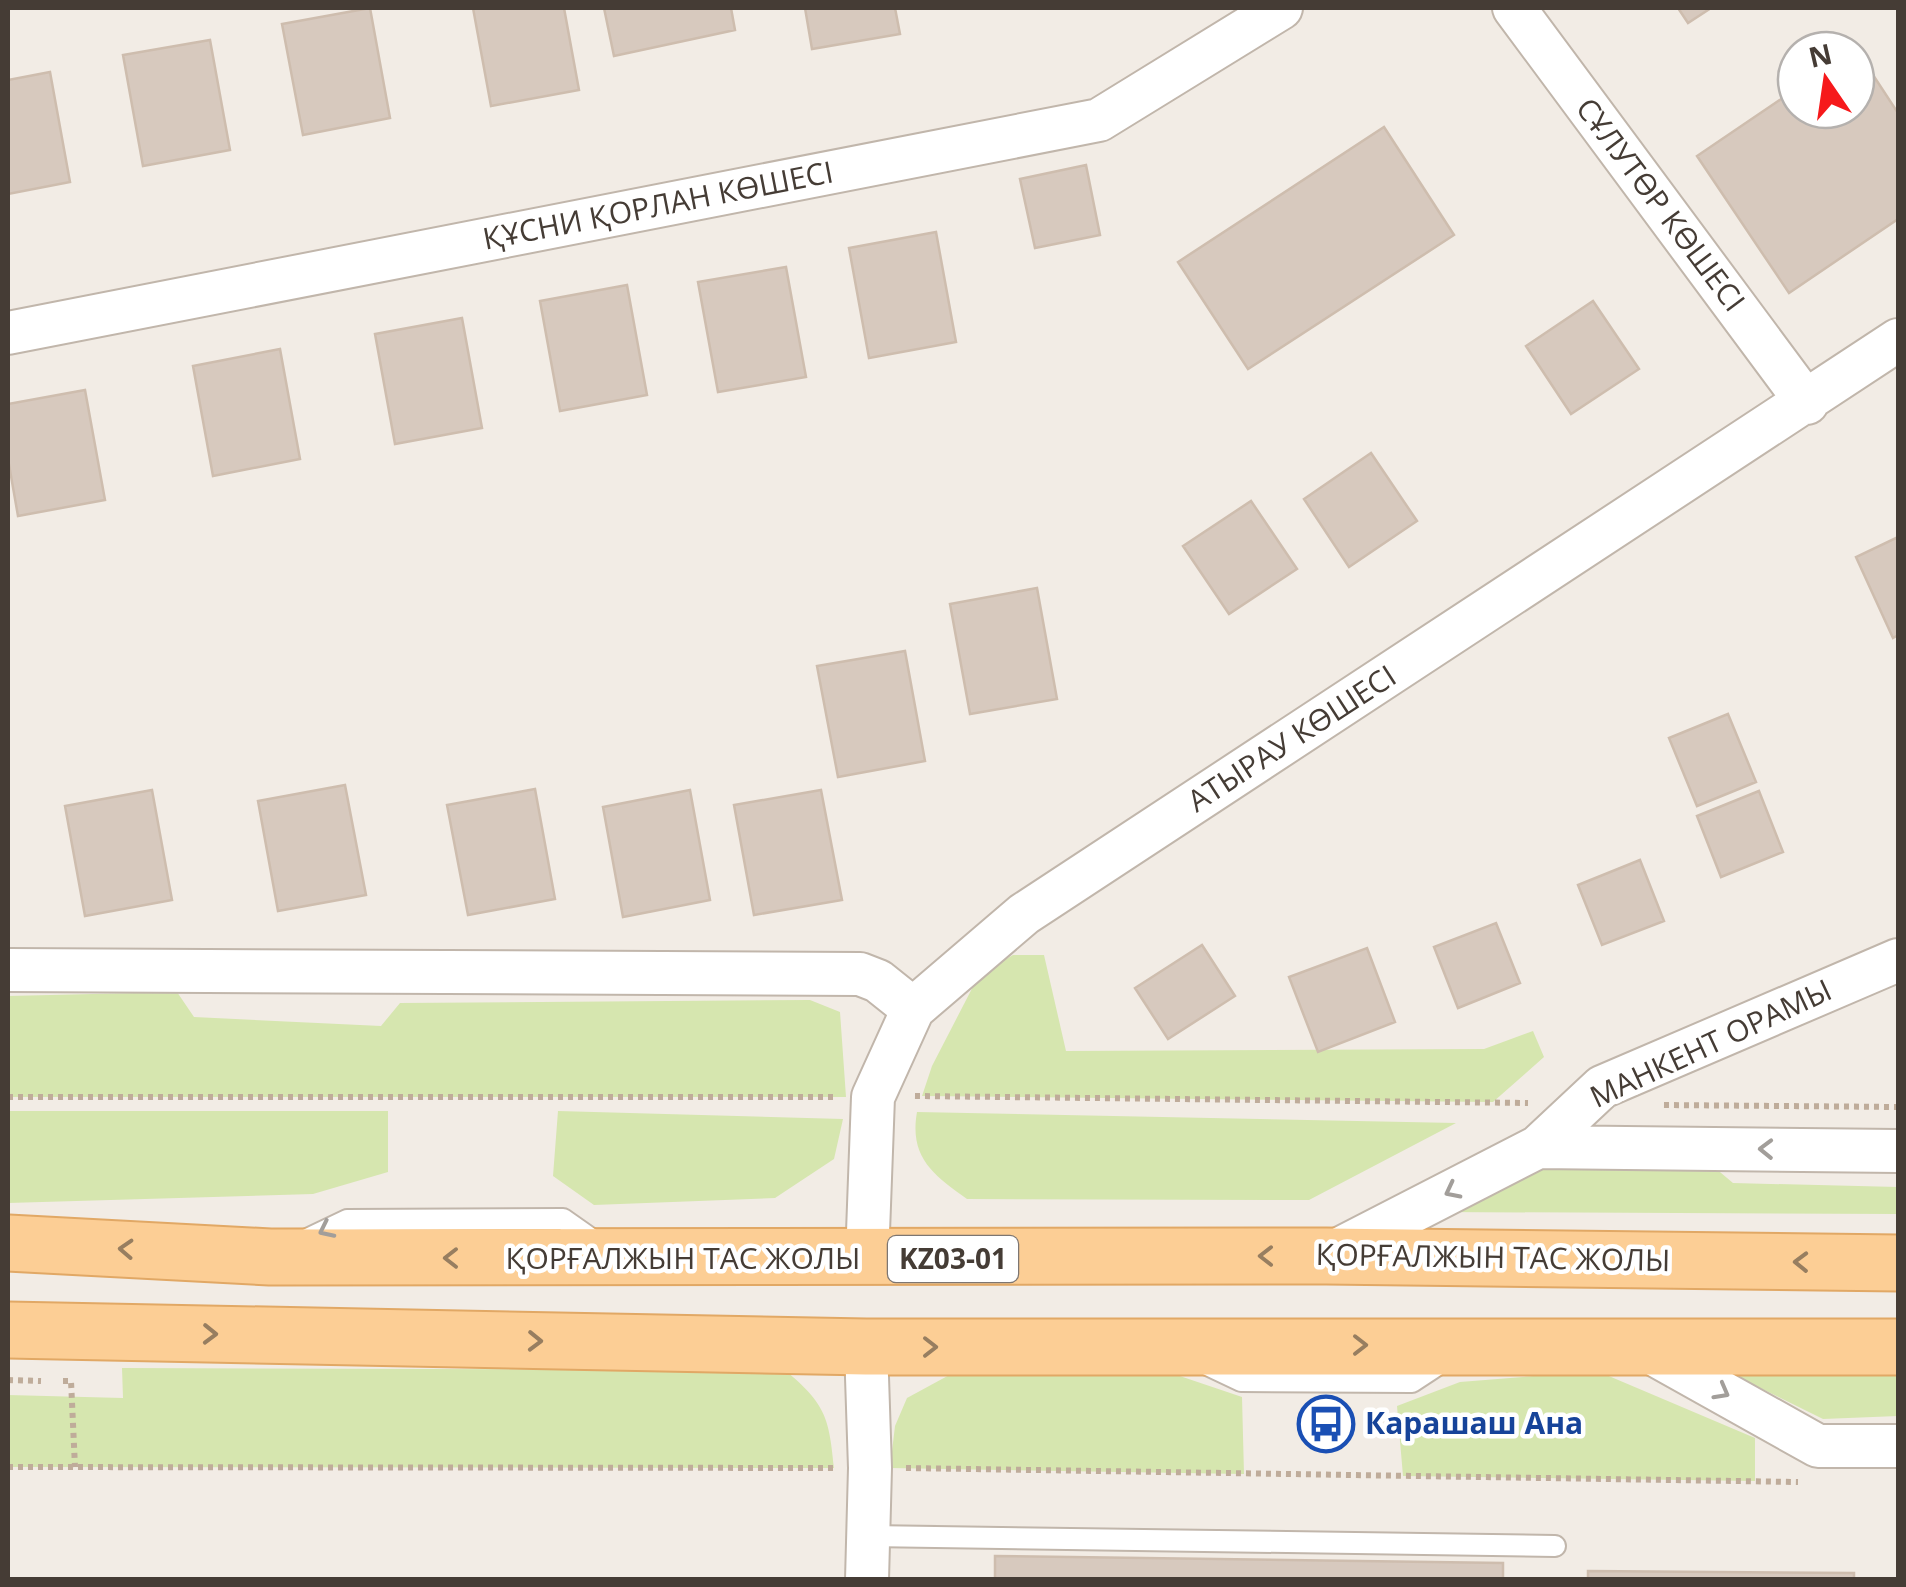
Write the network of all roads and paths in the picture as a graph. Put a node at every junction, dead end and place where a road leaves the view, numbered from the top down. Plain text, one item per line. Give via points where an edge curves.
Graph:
1 (1281, 8) edge
2 (1514, 8) edge
3 (8, 333) edge
4 (1898, 340) edge
5 (1807, 403) junction
6 (1898, 960) edge
7 (8, 970) edge
8 (913, 1009) junction
9 (904, 1096) dead end
10 (8, 1097) edge
11 (846, 1097) dead end
12 (1493, 1102) dead end
13 (1651, 1104) dead end
14 (1898, 1107) edge
15 (1538, 1147) junction
16 (1898, 1150) edge
17 (8, 1243) edge
18 (1326, 1256) junction
19 (867, 1260) junction
20 (1898, 1263) edge
21 (8, 1330) edge
22 (1637, 1344) junction
23 (866, 1347) junction
24 (1898, 1347) edge
25 (8, 1380) edge
26 (1898, 1446) edge
27 (8, 1467) edge
28 (75, 1467) junction
29 (870, 1468) junction
30 (1814, 1482) dead end
31 (869, 1536) junction
32 (1555, 1546) dead end
33 (866, 1580) edge

1 - 3 street, ҚҰСНИ ҚОРЛАН КӨШЕСІ via 1099,120
2 - 5 street, СҰЛУТӨР КӨШЕСІ
4 - 5 street, АТЫРАУ КӨШЕСІ
5 - 8 street, АТЫРАУ КӨШЕСІ via 1024,914
6 - 15 street, МАНКЕНТ ОРАМЫ via 1602,1087
7 - 8 street via 860,974
8 - 19 street, АТЫРАУ КӨШЕСІ via 872,1096
9 - 12 path
10 - 11 path
13 - 14 path
16 -> 15 street
15 -> 18 street
19 -> 17 main road, ҚОРҒАЛЖЫН ТАС ЖОЛЫ / KZ03-01 via 270,1257
18 -> 19 main road, ҚОРҒАЛЖЫН ТАС ЖОЛЫ / KZ03-01
20 -> 18 main road, ҚОРҒАЛЖЫН ТАС ЖОЛЫ / KZ03-01
21 -> 23 main road
23 -> 22 main road
22 - 24 main road
22 -> 26 street via 1818,1446
23 - 29 street
25 - 28 path via 71,1381
27 - 28 path
28 - 29 path
29 - 30 path
29 - 31 street
31 - 32 lane
31 - 33 street

